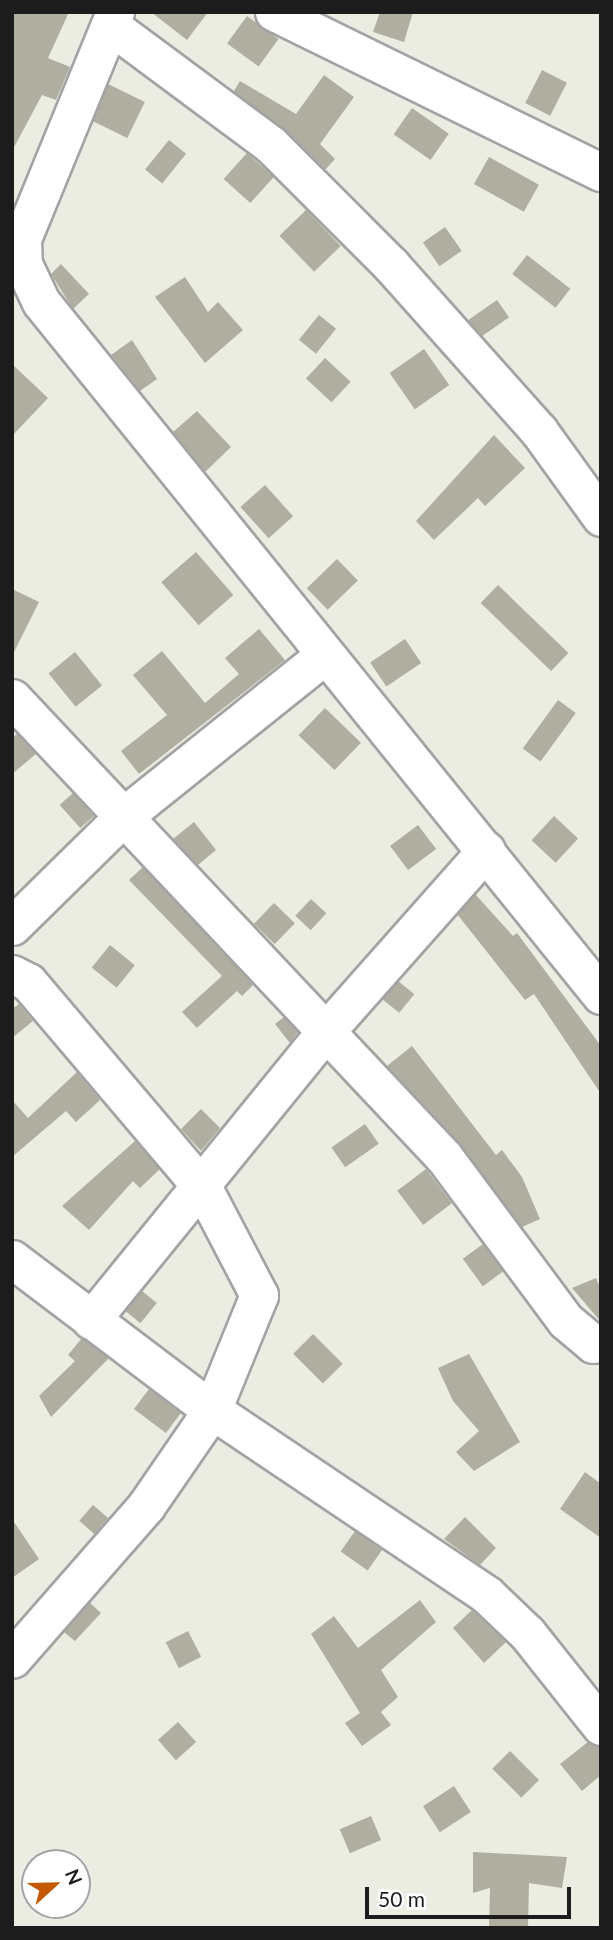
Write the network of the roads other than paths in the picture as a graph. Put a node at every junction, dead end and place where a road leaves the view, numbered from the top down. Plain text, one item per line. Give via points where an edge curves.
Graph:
1 (274, 12) edge
2 (113, 19) edge
3 (601, 172) edge
4 (17, 262) edge
5 (601, 517) edge
6 (325, 655) junction
7 (12, 698) edge
8 (125, 815) junction
9 (486, 850) junction
10 (12, 926) edge
11 (12, 974) edge
12 (601, 995) edge
13 (327, 1030) junction
14 (203, 1188) junction
15 (12, 1259) edge
16 (91, 1320) junction
17 (601, 1343) edge
18 (212, 1410) junction
19 (12, 1659) edge
20 (601, 1726) edge

1 - 3 street
2 - 4 street via 22,239
2 - 5 street via 271,145 391,265 539,431
4 - 6 street via 41,302
6 - 8 street
6 - 9 street
7 - 8 street
8 - 10 street
8 - 13 street
9 - 12 street
9 - 13 street
11 - 14 street via 28,982
13 - 14 street
13 - 17 street via 444,1157 566,1321 593,1344
14 - 16 street
14 - 18 street via 259,1295
15 - 16 street
16 - 18 street
18 - 19 street via 146,1506
18 - 20 street via 486,1594 527,1633

